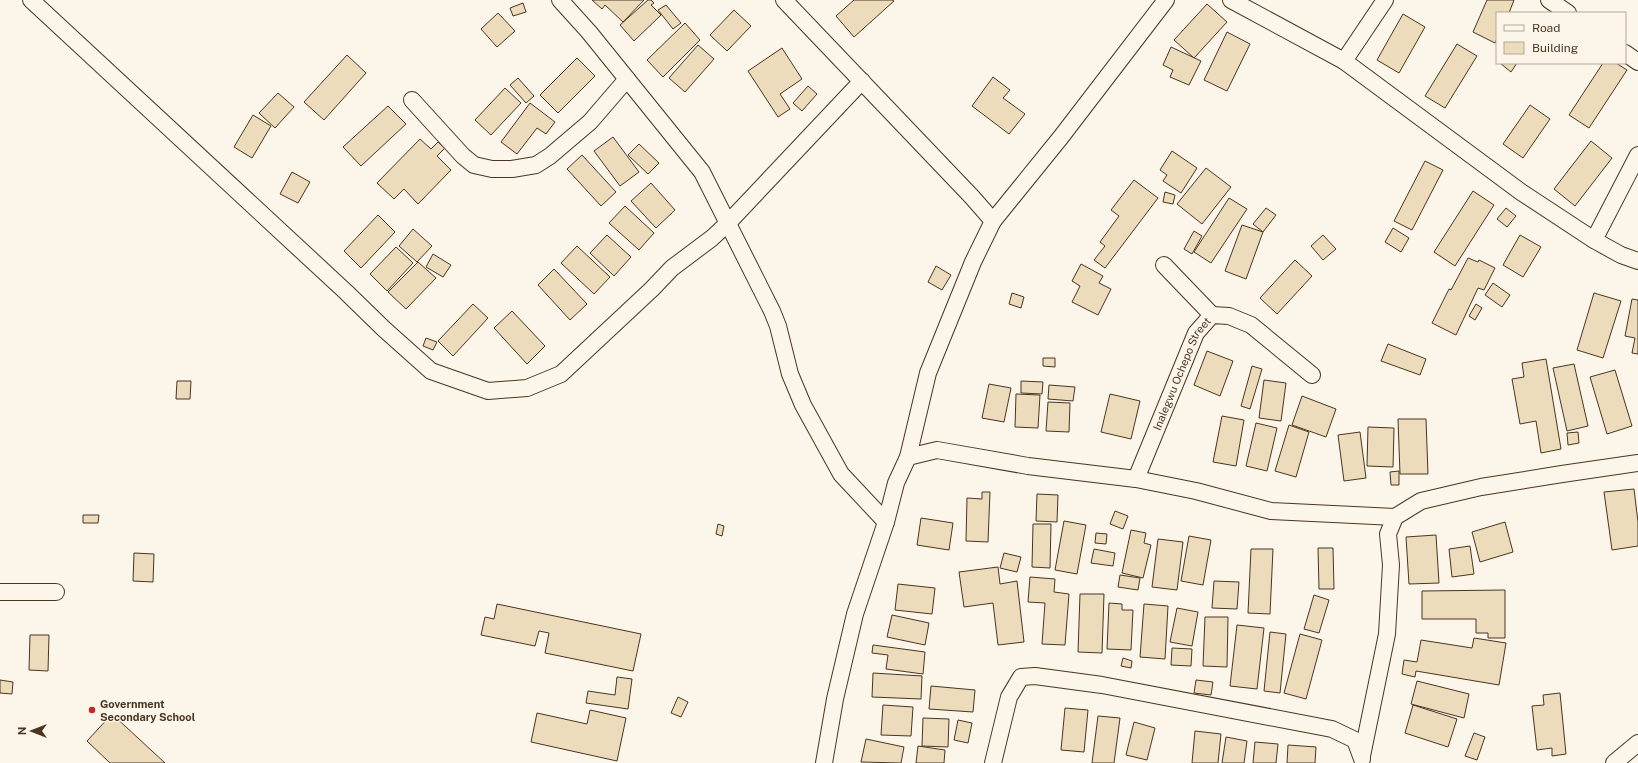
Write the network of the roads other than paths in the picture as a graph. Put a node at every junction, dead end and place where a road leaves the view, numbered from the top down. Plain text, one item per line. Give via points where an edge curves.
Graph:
1 (31, 0) edge
2 (560, 0) edge
3 (784, 0) edge
4 (1166, 0) edge
5 (1231, 0) edge
6 (1385, 0) edge
7 (1549, 0) edge
8 (1567, 12) edge
9 (1626, 54) edge
10 (1344, 61) junction
11 (1638, 62) edge
12 (627, 79) junction
13 (862, 81) junction
14 (412, 100) dead end
15 (1638, 155) edge
16 (993, 221) junction
17 (727, 224) junction
18 (1594, 240) junction
19 (1638, 261) edge
20 (1164, 265) dead end
21 (1212, 315) junction
22 (1312, 375) dead end
23 (908, 457) junction
24 (1638, 463) edge
25 (1136, 479) junction
26 (1396, 517) junction
27 (886, 522) junction
28 (0, 592) edge
29 (56, 592) dead end
30 (1638, 743) edge
31 (1362, 760) edge
32 (824, 763) edge
33 (993, 763) edge
34 (1614, 763) edge

1 - 17 street via 431,371 488,391 527,388 561,374 672,268
2 - 12 street
3 - 13 street
4 - 16 street via 1061,138
5 - 10 street
6 - 10 street
7 - 8 street
9 - 11 street
10 - 18 street via 1521,192
12 - 14 street via 590,122 550,156 536,165 512,169 492,169 474,165
12 - 17 street via 702,172
13 - 16 street
13 - 17 street
15 - 18 street
16 - 23 street via 973,262 928,373
17 - 27 street via 776,321 790,374 803,405 841,474
18 - 19 street via 1621,256
20 - 21 street
21 - 22 street, Inalegwu Ochepo Street via 1229,316 1251,325
21 - 25 street, Inalegwu Ochepo Street via 1196,333
23 - 25 street via 937,450 1028,466
23 - 27 street via 896,483
24 - 26 street via 1481,487 1421,500
25 - 26 street via 1196,491 1271,511
26 - 31 street via 1388,534 1391,565 1387,634
27 - 32 street via 856,614 835,699
28 - 29 street
30 - 34 street
31 - 33 street via 1355,740 1332,729 1102,685 1036,676 1021,677 1009,697

